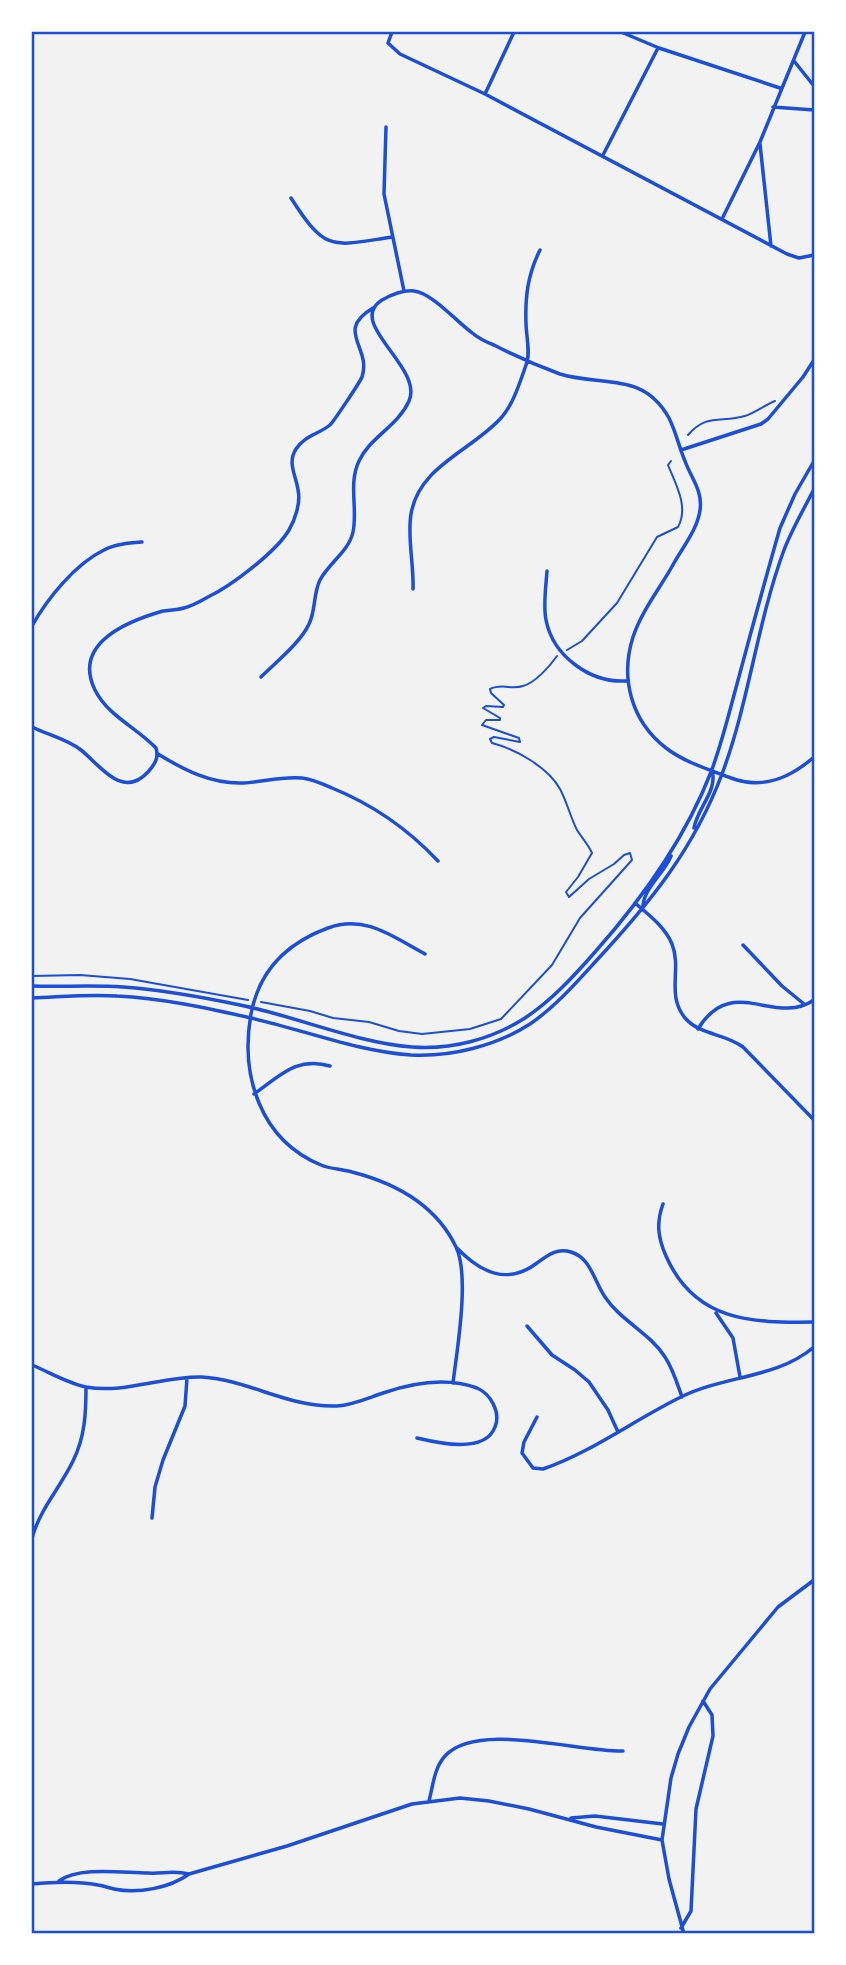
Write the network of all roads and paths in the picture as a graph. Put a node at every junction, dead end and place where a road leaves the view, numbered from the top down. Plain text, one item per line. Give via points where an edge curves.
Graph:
1 (392, 32) edge
2 (514, 32) edge
3 (621, 32) edge
4 (806, 32) edge
5 (659, 48) junction
6 (794, 61) junction
7 (814, 86) edge
8 (780, 88) junction
9 (485, 94) junction
10 (773, 107) junction
11 (814, 110) edge
12 (386, 127) dead end
13 (760, 142) junction
14 (603, 155) junction
15 (291, 198) dead end
16 (722, 219) junction
17 (392, 237) junction
18 (771, 246) junction
19 (540, 250) dead end
20 (814, 255) edge
21 (404, 291) junction
22 (374, 307) junction
23 (814, 360) edge
24 (528, 361) junction
25 (783, 400) junction
26 (688, 435) dead end
27 (681, 450) junction
28 (671, 461) dead end
29 (814, 461) edge
30 (814, 489) edge
31 (142, 542) dead end
32 (547, 571) dead end
33 (413, 589) dead end
34 (756, 616) junction
35 (764, 619) junction
36 (32, 626) edge
37 (559, 652) junction
38 (261, 677) dead end
39 (626, 681) junction
40 (32, 727) edge
41 (158, 754) junction
42 (814, 757) edge
43 (712, 770) junction
44 (722, 774) junction
45 (694, 834) junction
46 (672, 851) junction
47 (438, 861) dead end
48 (635, 904) junction
49 (643, 910) junction
50 (743, 945) dead end
51 (425, 954) dead end
52 (32, 976) edge
53 (32, 986) edge
54 (32, 998) edge
55 (814, 1000) edge
56 (255, 1001) junction
57 (805, 1005) junction
58 (253, 1008) junction
59 (250, 1018) junction
60 (698, 1029) junction
61 (330, 1066) dead end
62 (254, 1094) junction
63 (814, 1120) edge
64 (663, 1204) dead end
65 (457, 1248) junction
66 (715, 1311) junction
67 (814, 1322) edge
68 (527, 1326) dead end
69 (814, 1347) edge
70 (32, 1365) edge
71 (740, 1377) junction
72 (187, 1378) junction
73 (453, 1383) junction
74 (86, 1387) junction
75 (682, 1396) junction
76 (537, 1417) dead end
77 (618, 1432) junction
78 (417, 1438) dead end
79 (152, 1518) dead end
80 (32, 1538) edge
81 (814, 1580) edge
82 (703, 1701) junction
83 (623, 1751) dead end
84 (429, 1801) junction
85 (565, 1818) junction
86 (663, 1824) junction
87 (662, 1840) junction
88 (189, 1874) junction
89 (59, 1881) junction
90 (32, 1884) edge
91 (681, 1928) junction
92 (684, 1934) edge

1 - 9 street via 388,43 394,51
2 - 9 street
3 - 5 street
4 - 6 street
5 - 8 street
5 - 14 street
6 - 7 street
6 - 8 street
8 - 10 street
9 - 14 street
10 - 11 street
10 - 13 street
12 - 17 street via 384,194
13 - 16 street
13 - 18 street
14 - 16 street
15 - 17 street via 315,233 331,242 351,244
16 - 18 street
17 - 21 street
18 - 20 street via 799,258
19 - 24 street via 526,293
21 - 22 street
21 - 24 street via 422,293 474,335
22 - 38 street via 375,328 408,376 412,393 403,411 359,461 352,537 318,585 309,625
22 - 41 street via 354,329 364,360 357,387 329,425 302,442 292,457 299,492 296,516 284,537 226,587 183,608 125,625 91,656 90,675 107,708 149,741
23 - 25 street
24 - 27 street via 586,380 618,382 643,390 668,418
24 - 33 street via 503,416 422,485 411,514
25 - 26 path via 746,416 699,423
25 - 27 street via 761,424
27 - 39 street via 699,491 700,514 645,611 626,664
28 - 37 path via 668,466 683,512 678,527 657,537 603,620 582,641
29 - 34 street via 780,528
30 - 35 street via 783,552
31 - 36 street via 118,545 91,559 62,585
32 - 37 street via 545,618
34 - 35 street
34 - 43 street
35 - 44 street
37 - 39 street via 597,677
37 - 56 path via 522,687 490,689 504,705 483,708 500,720 482,724 519,738 490,739 530,759 559,786 589,845 592,853 566,892 569,897 624,855 630,853 632,860 580,918 552,965 501,1018 470,1030 399,1031
39 - 43 street via 653,736 680,757
40 - 41 street via 81,750 107,775 122,781 143,778
41 - 47 street via 186,771 224,782 293,778 315,782 395,821
42 - 44 street via 789,776 769,782 744,783
43 - 44 street
43 - 45 street via 713,785
43 - 46 street
44 - 45 street
45 - 49 street
46 - 48 street
46 - 49 street via 643,900
48 - 49 street
48 - 58 street via 555,995 512,1025 467,1043 430,1048 392,1044
49 - 59 street via 561,999 531,1023 494,1042 442,1054 388,1053
49 - 60 street via 661,926 673,946 677,1005
50 - 57 street
51 - 56 street via 361,922 335,925 310,934 275,960
52 - 56 path via 130,979
53 - 58 street via 162,991
54 - 59 street via 139,998
55 - 57 street
56 - 58 street
57 - 60 street via 723,1004
58 - 59 street
59 - 62 street
60 - 63 street via 743,1046
61 - 62 street via 300,1064
62 - 65 street via 286,1144 321,1165 386,1183 416,1200 439,1219
64 - 66 street via 657,1218 658,1233 670,1265 692,1293
65 - 73 street via 462,1282
65 - 75 street via 478,1268 497,1274 519,1272 562,1250 581,1256 616,1312 667,1358
66 - 67 street via 759,1321
66 - 71 street via 733,1338
68 - 77 street via 552,1355 589,1382
69 - 71 street via 792,1363
70 - 74 street
71 - 75 street
72 - 73 street via 243,1385 320,1406 341,1406 424,1383
72 - 74 street via 129,1387
72 - 79 street via 185,1406 155,1487
73 - 78 street via 475,1388 490,1398 497,1414 494,1432 479,1443 468,1444
74 - 80 street via 83,1438 36,1522
75 - 77 street
76 - 77 street via 522,1452 533,1468 556,1464
81 - 82 street via 778,1607
82 - 86 street via 678,1754
82 - 91 street via 712,1715 713,1735 696,1809 691,1911
83 - 84 street via 491,1738 468,1742 445,1756 437,1768
84 - 85 street via 489,1801
84 - 88 street
85 - 86 street via 595,1816
85 - 87 street
86 - 87 street
87 - 91 street
88 - 89 street via 109,1872 72,1875
88 - 89 street via 179,1881 128,1891
89 - 90 street
91 - 92 street

